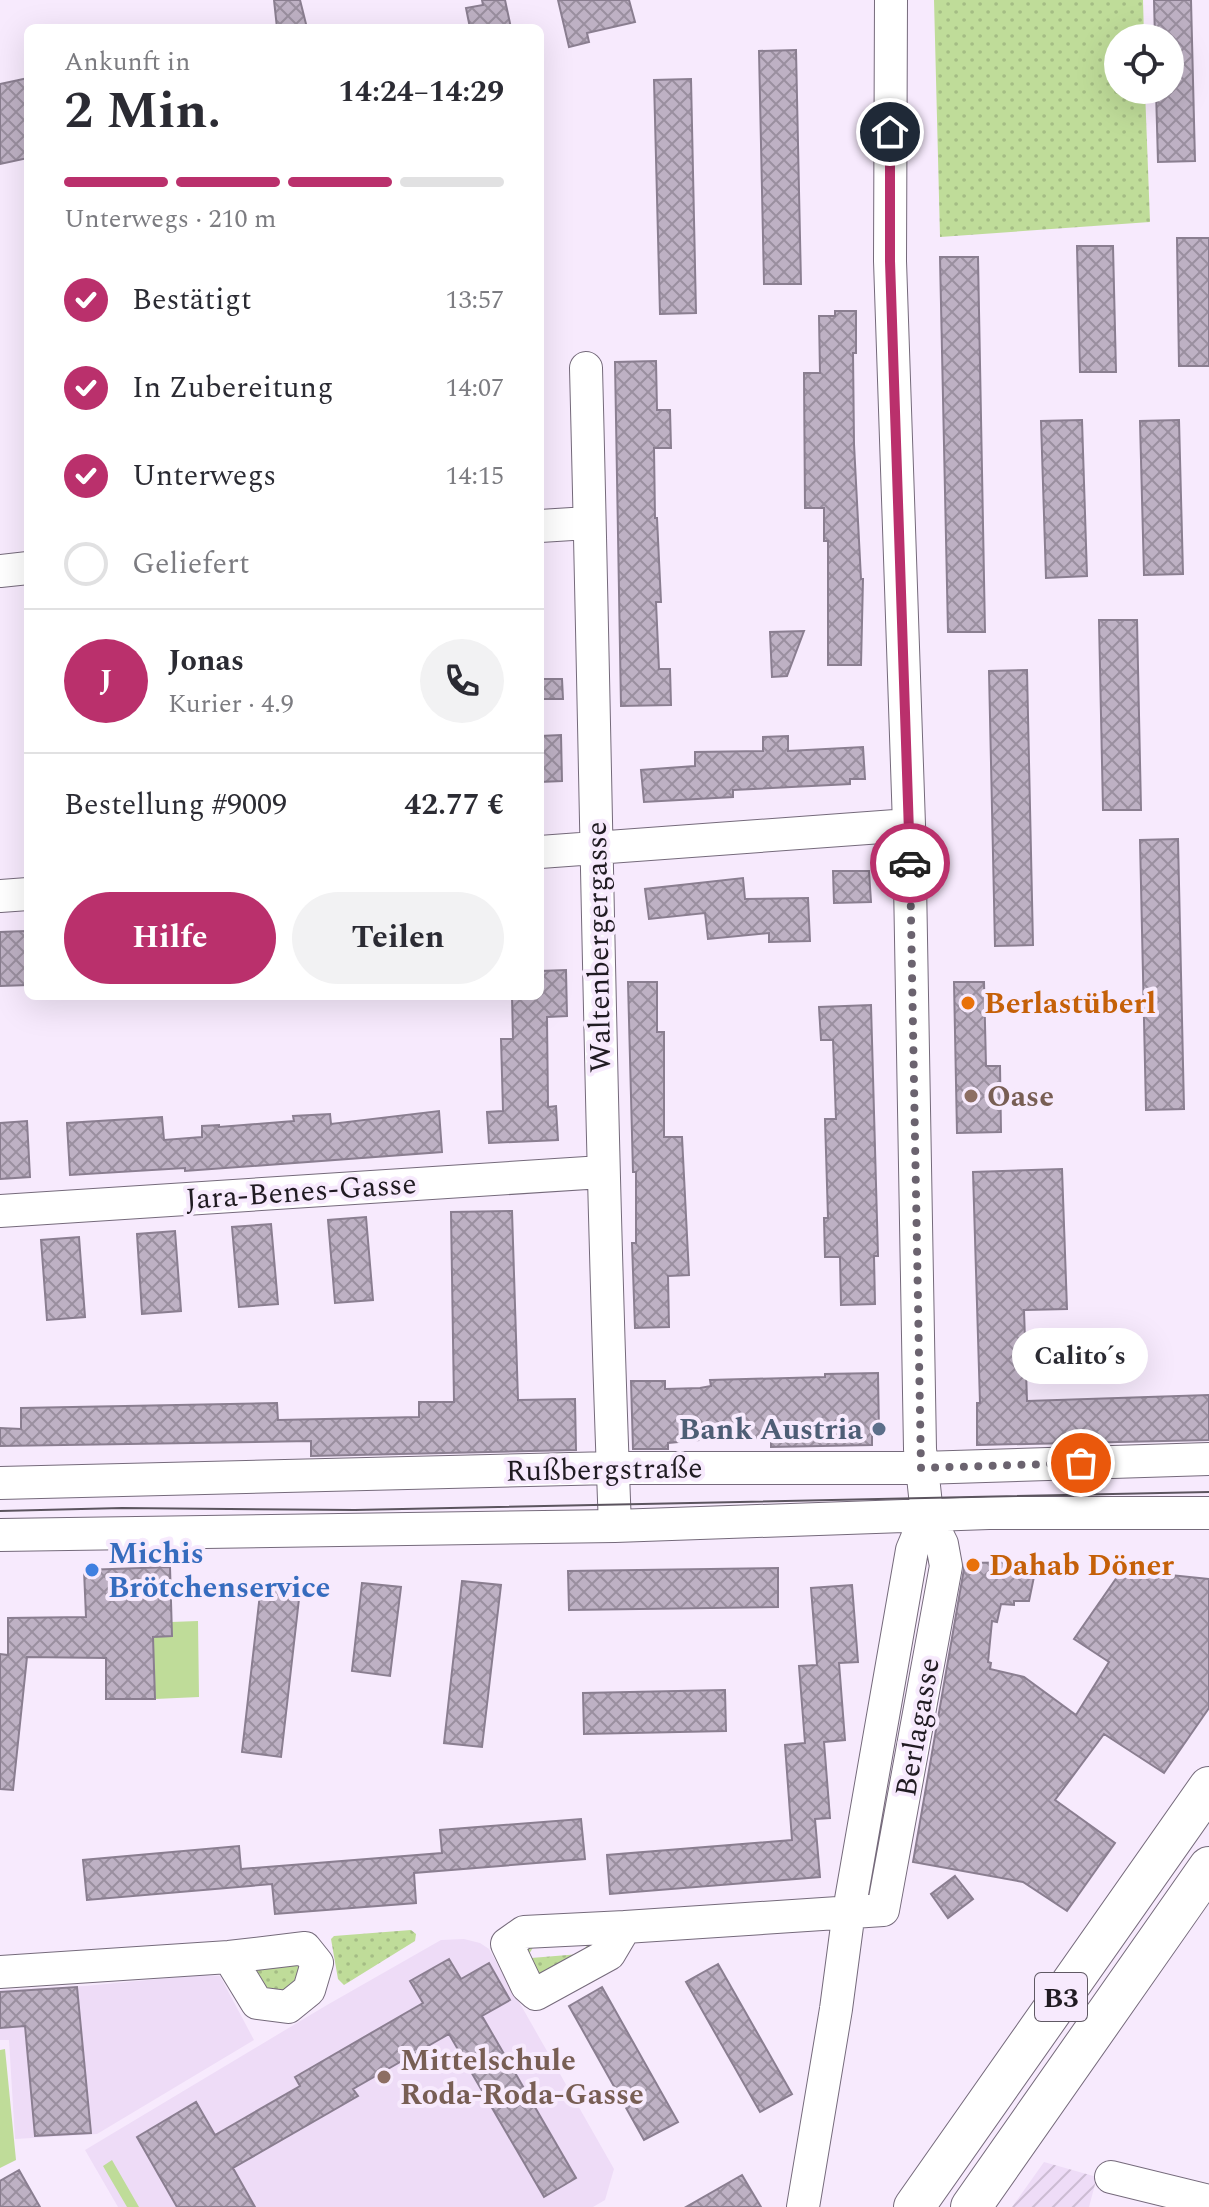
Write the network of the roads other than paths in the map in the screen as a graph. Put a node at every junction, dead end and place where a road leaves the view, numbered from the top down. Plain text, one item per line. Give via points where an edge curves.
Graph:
1 (891, 0) edge
2 (586, 368) dead end
3 (588, 523) junction
4 (544, 526) edge
5 (24, 568) edge
6 (0, 571) edge
7 (909, 825) junction
8 (598, 847) junction
9 (544, 852) edge
10 (24, 894) edge
11 (0, 896) edge
12 (602, 1172) junction
13 (0, 1211) edge
14 (1209, 1459) edge
15 (612, 1468) junction
16 (921, 1468) junction
17 (0, 1483) edge
18 (1209, 1513) edge
19 (927, 1514) junction
20 (615, 1526) junction
21 (0, 1535) edge
22 (1209, 1787) edge
23 (1209, 1867) edge
24 (849, 1911) junction
25 (625, 1927) junction
26 (229, 1957) dead end
27 (0, 1972) edge
28 (1111, 2177) dead end
29 (1209, 2201) edge
30 (803, 2207) edge
31 (914, 2207) edge
32 (971, 2207) edge

1 - 7 street, Berlagasse via 890,261
2 - 3 street, Waltenbergergasse
3 - 4 street
3 - 8 street, Waltenbergergasse
5 - 6 street
7 - 8 street
7 - 16 street, Berlagasse
8 - 9 street
8 - 12 street, Waltenbergergasse
10 - 11 street
12 - 13 street, Jara-Benes-Gasse
12 - 15 street, Waltenbergergasse
14 - 16 street, Rußbergstraße
15 - 16 street, Rußbergstraße
15 - 17 street, Rußbergstraße
15 - 20 street, Waltenbergergasse
16 - 19 street, Berlagasse
18 - 19 street, Rußbergstraße
19 - 20 street, Rußbergstraße
19 - 24 street, Berlagasse via 912,1550
19 - 24 street, Berlagasse via 946,1566 883,1910
20 - 21 street, Rußbergstraße
22 - 31 main road, B3
23 - 32 main road, B3
24 - 25 street
24 - 30 street, Berlagasse
25 - 25 street via 609,1954 536,1994 507,1944 524,1932
26 - 27 street
28 - 29 street

